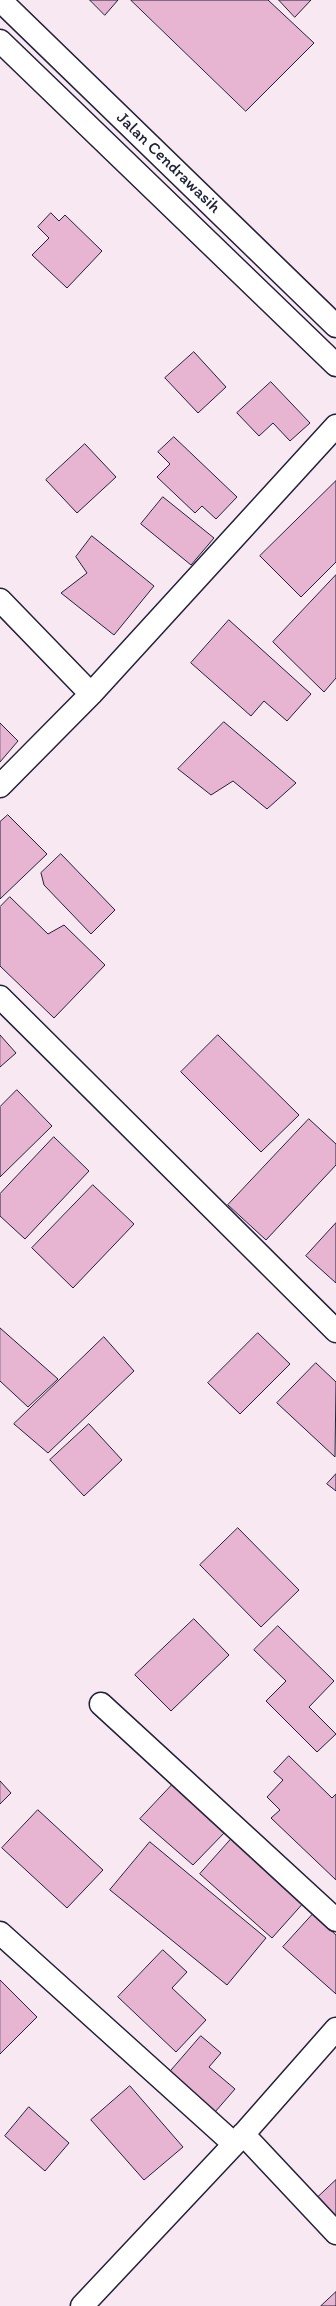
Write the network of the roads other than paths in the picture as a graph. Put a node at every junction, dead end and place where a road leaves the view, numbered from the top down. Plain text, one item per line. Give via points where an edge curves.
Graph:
1 (0, 0) edge
2 (0, 41) edge
3 (336, 326) edge
4 (336, 365) edge
5 (336, 426) edge
6 (0, 600) edge
7 (91, 694) junction
8 (0, 786) edge
9 (0, 997) edge
10 (336, 1332) edge
11 (101, 1704) dead end
12 (336, 1920) edge
13 (0, 1933) edge
14 (336, 2029) edge
15 (238, 2139) junction
16 (336, 2233) edge
17 (82, 2306) edge

1 - 3 street, Jalan Cendrawasih
2 - 4 street, Jalan Cendrawasih
5 - 7 street
6 - 7 street
7 - 8 street
9 - 10 street
11 - 12 street
13 - 15 street
14 - 15 street
15 - 16 street
15 - 17 street

